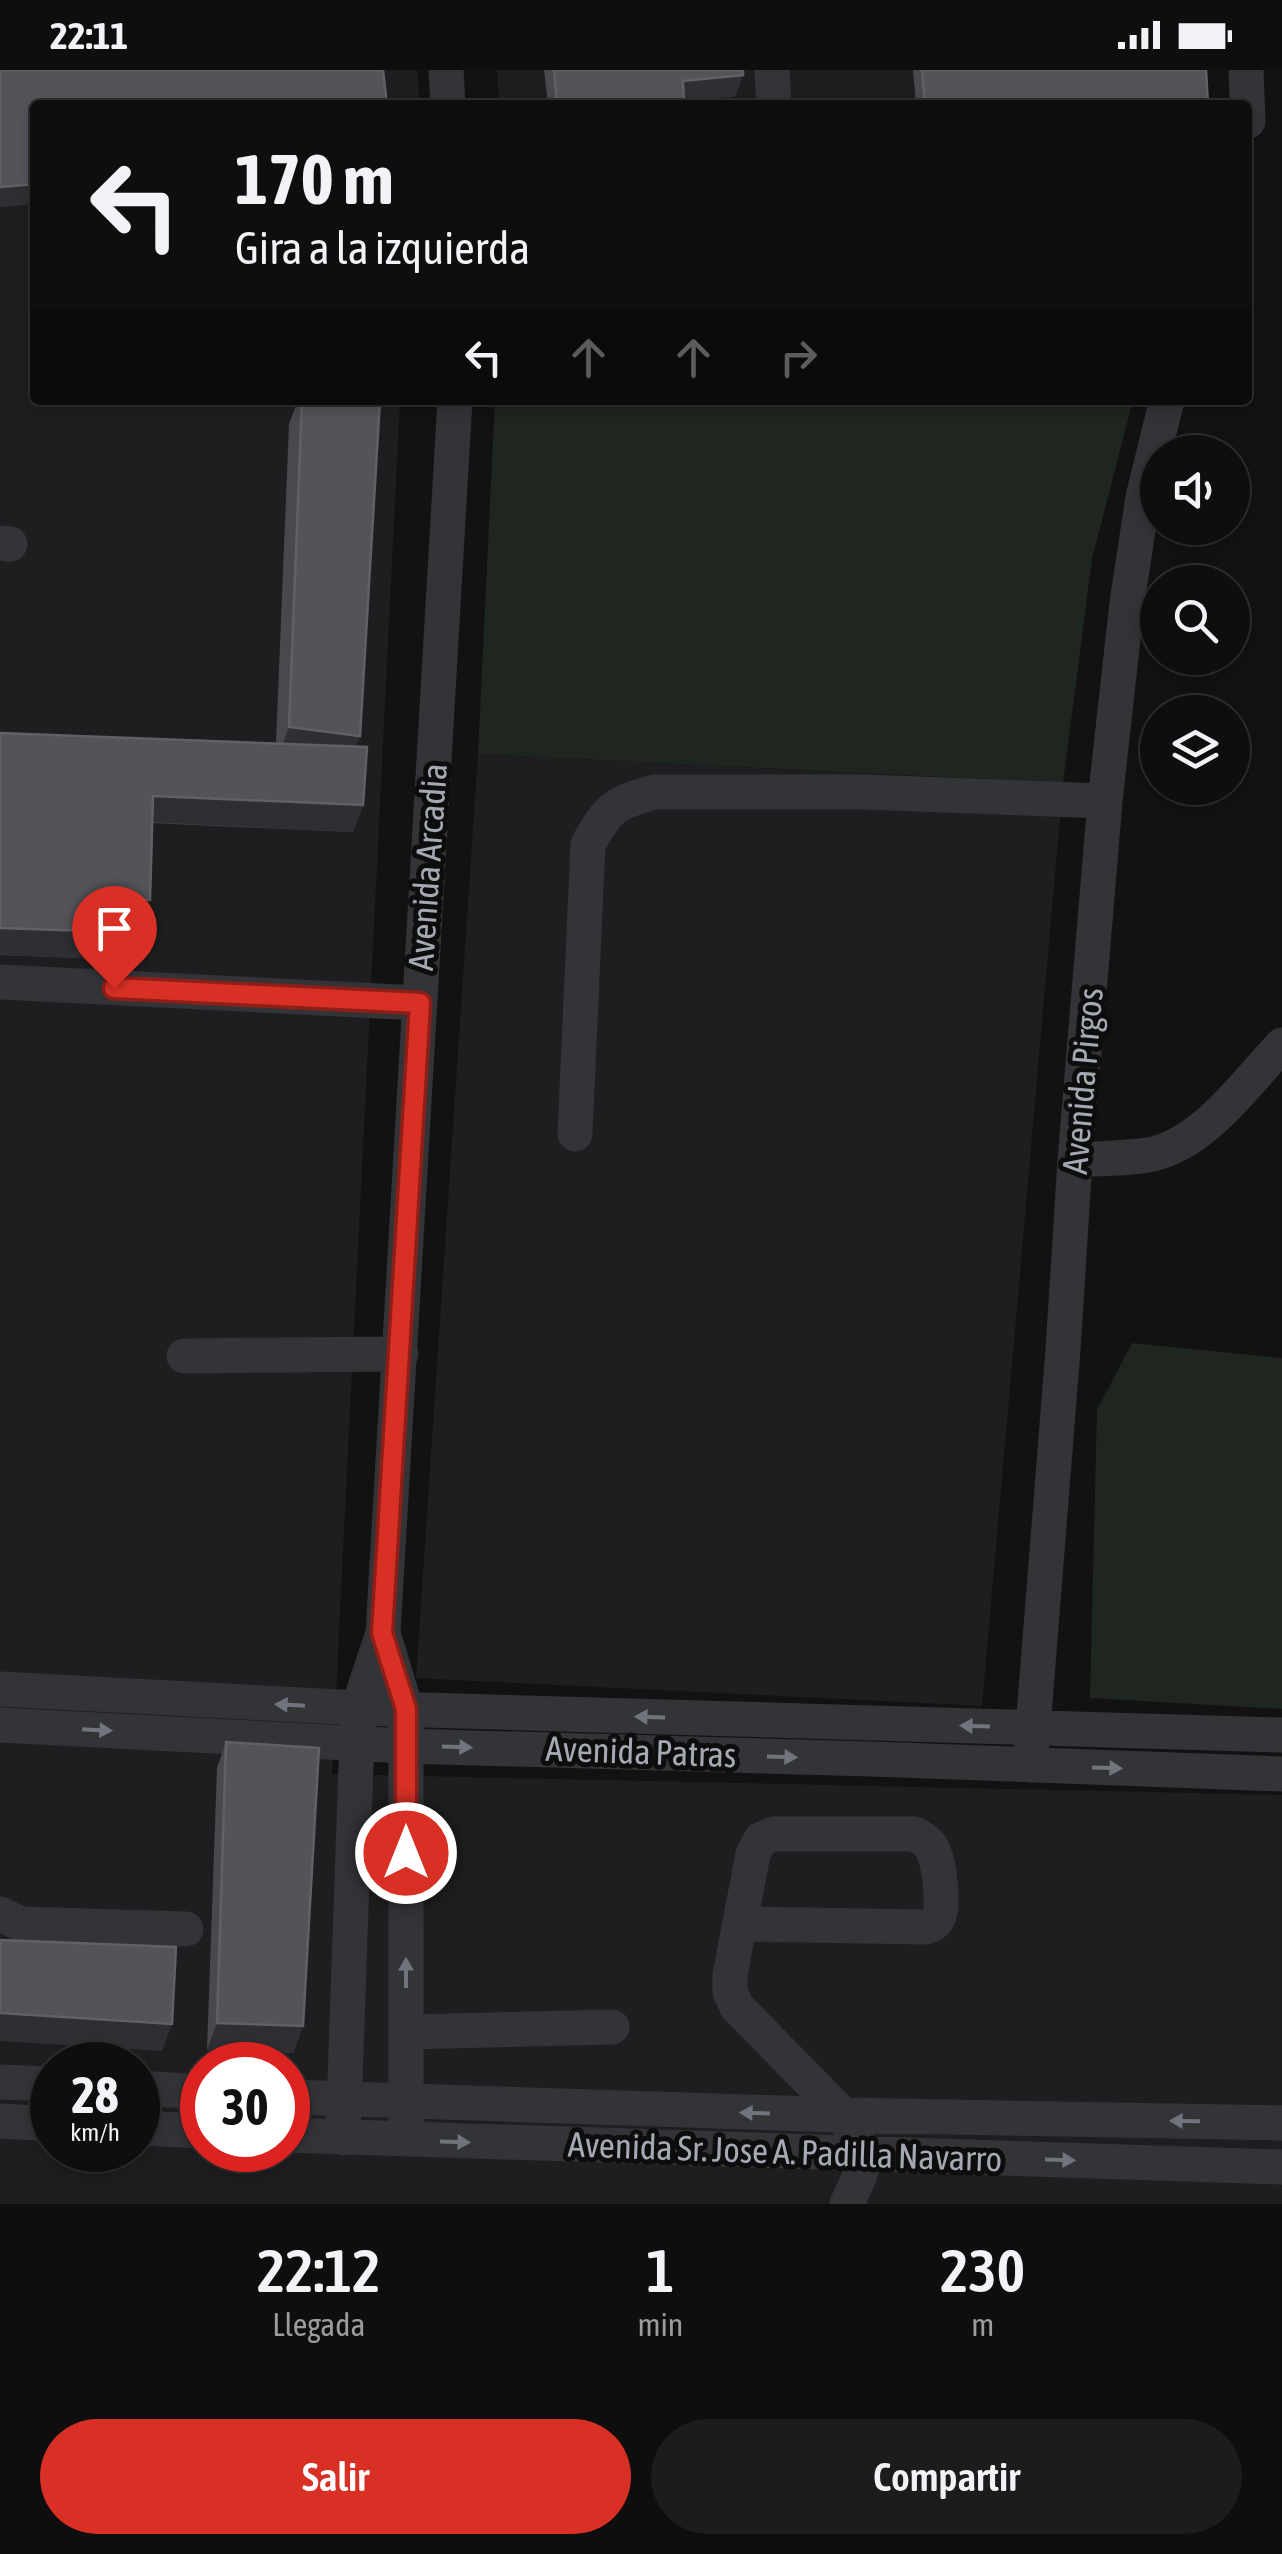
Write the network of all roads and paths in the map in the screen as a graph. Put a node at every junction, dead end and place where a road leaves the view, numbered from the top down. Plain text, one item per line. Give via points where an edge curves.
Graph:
1 (446, 70) edge
2 (772, 70) edge
3 (1246, 70) edge
4 (448, 100) edge
5 (774, 100) edge
6 (1247, 100) edge
7 (455, 405) edge
8 (1166, 405) edge
9 (1105, 801) junction
10 (0, 982) edge
11 (420, 1003) junction
12 (1282, 1044) edge
13 (575, 1134) dead end
14 (1075, 1160) junction
15 (400, 1354) junction
16 (184, 1356) dead end
17 (382, 1633) junction
18 (0, 1688) edge
19 (406, 1709) junction
20 (0, 1725) edge
21 (358, 1726) junction
22 (1032, 1728) junction
23 (1282, 1735) edge
24 (405, 1746) junction
25 (1030, 1765) junction
26 (1282, 1774) edge
27 (0, 1914) edge
28 (742, 1924) junction
29 (186, 1928) dead end
30 (612, 2027) dead end
31 (406, 2032) junction
32 (0, 2082) edge
33 (30, 2083) edge
34 (310, 2098) edge
35 (344, 2100) junction
36 (406, 2102) junction
37 (842, 2116) junction
38 (0, 2121) edge
39 (30, 2123) edge
40 (1282, 2123) edge
41 (310, 2136) edge
42 (343, 2138) junction
43 (406, 2140) junction
44 (864, 2154) junction
45 (1282, 2167) edge
46 (847, 2204) edge

1 - 4 street
2 - 5 street
3 - 6 street
7 - 11 street, Avenida Arcadia
8 - 9 street, Avenida Pirgos via 1142,497
9 - 13 street via 863,792 656,792 622,801 588,844
9 - 14 street, Avenida Pirgos
10 - 11 street
11 - 15 street, Avenida Arcadia
12 - 14 street via 1206,1126 1178,1143 1154,1154
14 - 22 street, Avenida Pirgos
15 - 16 street
15 - 17 street, Avenida Arcadia
17 - 19 street, Avenida Arcadia
17 - 21 street, Avenida Arcadia
21 -> 18 street, Avenida Patras
19 - 21 street, Avenida Patras
22 -> 19 street, Avenida Patras
19 - 24 street, Avenida Arcadia
20 -> 21 street, Avenida Patras
21 - 24 street, Avenida Patras
21 - 35 street, Avenida Arcadia
22 - 23 street, Avenida Patras
22 - 25 street, Avenida Pirgos
24 -> 25 street, Avenida Patras
31 -> 24 street, Avenida Arcadia
25 -> 26 street, Avenida Patras
27 - 29 street via 20,1924
28 - 28 street via 925,1927 935,1923 942,1904 934,1851 914,1834 774,1834 761,1839 754,1854
28 - 37 street via 730,1992
30 - 31 street
31 - 36 street, Avenida Arcadia
32 - 33 street
34 - 35 street, Avenida Sr. Jose A. Padilla Navarro
35 - 36 street, Avenida Sr. Jose A. Padilla Navarro
35 - 42 street, Avenida Arcadia
37 -> 36 street, Avenida Sr. Jose A. Padilla Navarro
36 - 43 street, Avenida Arcadia
40 -> 37 street, Avenida Sr. Jose A. Padilla Navarro
37 - 44 street
38 - 39 street
41 - 42 street, Avenida Sr. Jose A. Padilla Navarro
42 - 43 street, Avenida Sr. Jose A. Padilla Navarro
43 -> 44 street, Avenida Sr. Jose A. Padilla Navarro
44 -> 45 street, Avenida Sr. Jose A. Padilla Navarro
44 - 46 street

